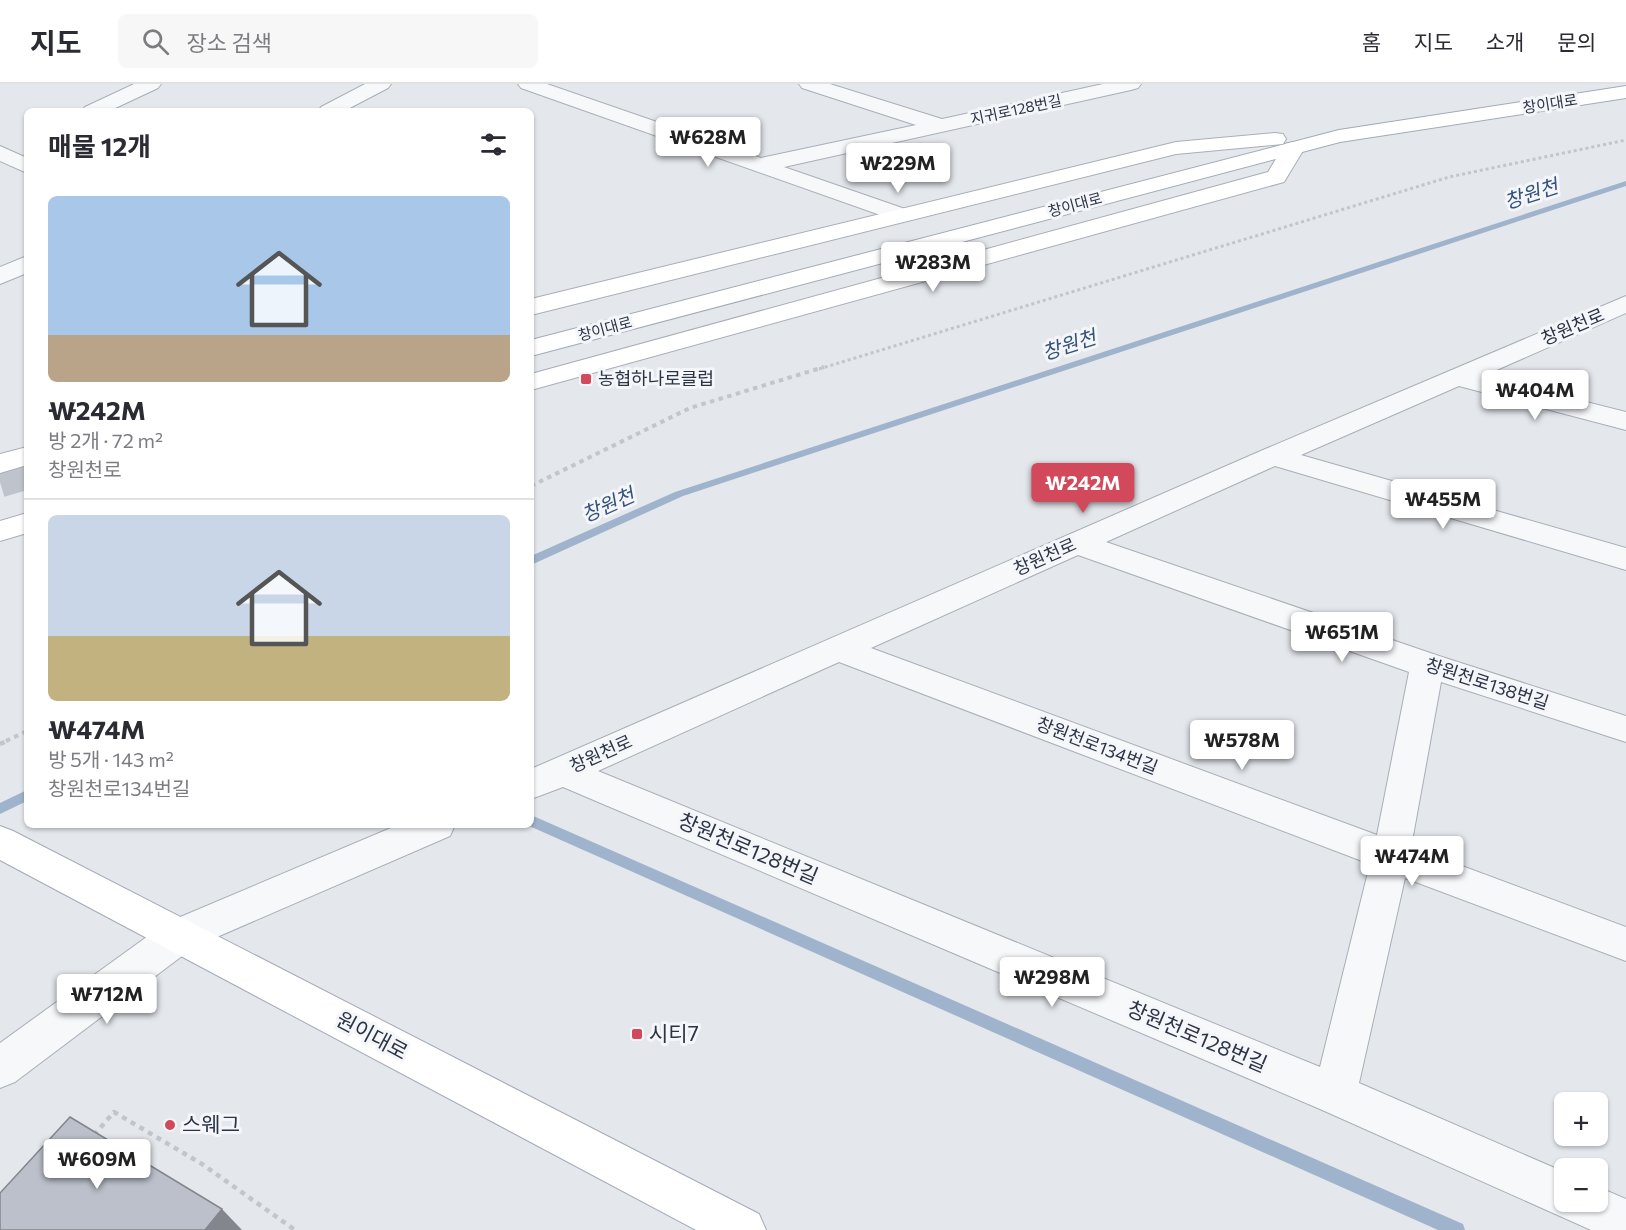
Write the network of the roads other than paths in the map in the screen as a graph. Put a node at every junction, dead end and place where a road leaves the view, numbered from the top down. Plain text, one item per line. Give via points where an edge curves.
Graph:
1 (152, 84) edge
2 (381, 84) edge
3 (528, 84) edge
4 (810, 84) edge
5 (1555, 84) edge
6 (1118, 85) edge
7 (1626, 92) edge
8 (99, 108) edge
9 (334, 108) edge
10 (941, 126) junction
11 (24, 141) edge
12 (1284, 144) junction
13 (0, 153) edge
14 (24, 165) edge
15 (761, 165) junction
16 (900, 215) junction
17 (24, 265) edge
18 (0, 277) edge
19 (534, 306) edge
20 (1621, 309) edge
21 (534, 329) edge
22 (534, 347) edge
23 (1456, 377) junction
24 (534, 381) edge
25 (1626, 421) edge
26 (24, 449) edge
27 (0, 453) edge
28 (1273, 456) junction
29 (24, 457) edge
30 (0, 464) edge
31 (24, 524) edge
32 (0, 531) edge
33 (1076, 543) junction
34 (1626, 559) edge
35 (838, 649) junction
36 (1428, 665) junction
37 (1626, 729) edge
38 (546, 778) edge
39 (430, 828) edge
40 (0, 842) edge
41 (1391, 856) junction
42 (180, 935) junction
43 (1626, 944) edge
44 (0, 1068) edge
45 (1335, 1094) junction
46 (1554, 1191) edge
47 (1603, 1212) edge
48 (1626, 1222) edge
49 (743, 1230) edge

1 - 8 street
2 - 9 street
3 - 15 street
4 - 10 street
5 - 12 main road, 창이대로 via 1337,122
6 - 10 street, 지귀로128번길
7 - 12 main road, 창이대로
10 - 15 street, 지귀로128번길
11 - 13 street
12 - 16 main road via 1176,148
12 - 21 main road, 창이대로
12 - 22 main road, 창이대로
12 - 24 main road via 1276,177
13 - 14 street
15 - 16 street
16 - 19 main road
17 - 18 street
20 - 23 street, 창원천로
23 - 25 street
23 - 28 street, 창원천로
26 - 27 main road
28 - 33 street, 창원천로
28 - 34 street
29 - 30 main road
31 - 32 main road
33 - 35 street, 창원천로
33 - 36 street, 창원천로138번길
35 - 38 street, 창원천로
35 - 41 street, 창원천로134번길
36 - 37 street, 창원천로138번길
36 - 41 street
38 - 45 street, 창원천로128번길
39 - 42 street
40 - 42 main road, 원이대로
41 - 43 street, 창원천로134번길
41 - 45 street
42 - 44 street
42 - 49 main road, 원이대로
45 - 46 street, 창원천로128번길
47 - 48 street

